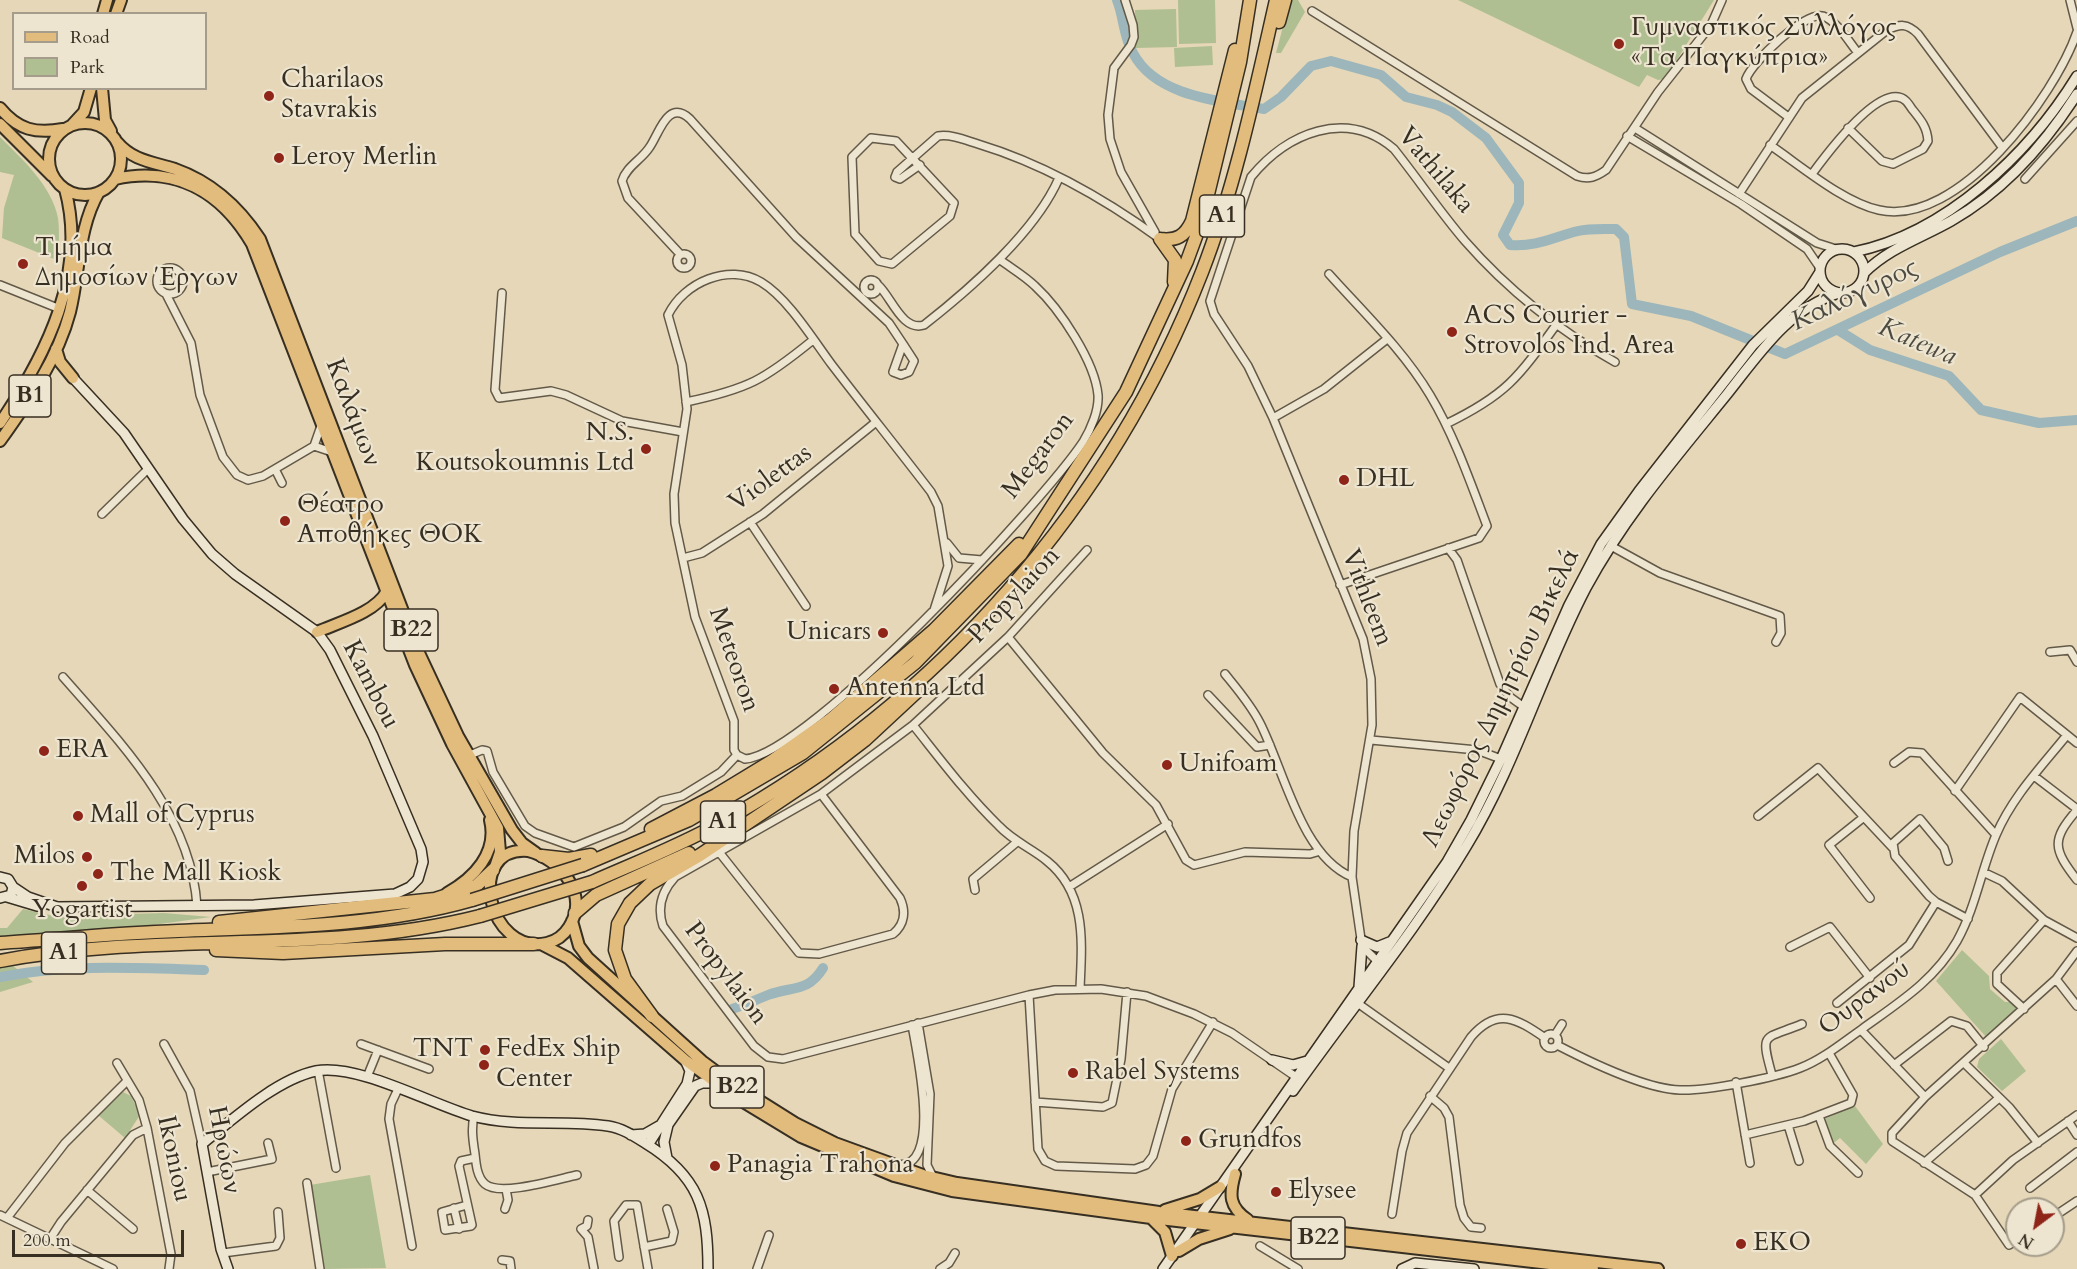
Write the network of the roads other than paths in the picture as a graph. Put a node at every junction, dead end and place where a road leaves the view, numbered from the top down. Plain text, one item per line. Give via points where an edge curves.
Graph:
1 (1125, 0) edge
2 (1251, 0) edge
3 (1276, 0) edge
4 (1285, 0) edge
5 (1722, 0) edge
6 (2070, 0) edge
7 (1312, 11) dead end
8 (2077, 30) edge
9 (1858, 53) junction
10 (1264, 67) junction
11 (2077, 76) edge
12 (90, 90) edge
13 (102, 90) edge
14 (2077, 94) edge
15 (0, 108) edge
16 (1224, 109) junction
17 (1787, 116) junction
18 (2077, 121) edge
19 (0, 124) edge
20 (68, 127) junction
21 (1635, 128) junction
22 (1848, 128) junction
23 (1627, 136) junction
24 (115, 139) junction
25 (1770, 145) junction
26 (2002, 147) junction
27 (912, 157) junction
28 (920, 165) junction
29 (1812, 174) junction
30 (1059, 177) junction
31 (54, 178) junction
32 (115, 179) junction
33 (2025, 179) dead end
34 (65, 189) junction
35 (99, 192) junction
36 (1739, 194) junction
37 (1741, 204) junction
38 (1160, 239) junction
39 (1836, 249) junction
40 (1854, 252) junction
41 (680, 254) dead end
42 (999, 259) junction
43 (1820, 270) junction
44 (1864, 273) junction
45 (1329, 274) dead end
46 (0, 285) edge
47 (878, 285) junction
48 (502, 293) dead end
49 (1839, 293) junction
50 (166, 294) dead end
51 (863, 294) junction
52 (875, 294) junction
53 (1171, 295) junction
54 (889, 300) junction
55 (1210, 301) joint
56 (60, 309) junction
57 (1556, 325) junction
58 (1387, 339) junction
59 (813, 340) junction
60 (903, 344) dead end
61 (1760, 344) junction
62 (56, 349) junction
63 (1615, 362) dead end
64 (43, 374) junction
65 (73, 378) junction
66 (686, 402) junction
67 (1272, 418) junction
68 (321, 422) junction
69 (876, 422) junction
70 (0, 423) edge
71 (1446, 424) junction
72 (684, 432) junction
73 (0, 441) edge
74 (314, 446) junction
75 (333, 452) junction
76 (148, 469) junction
77 (275, 469) junction
78 (1076, 471) junction
79 (282, 483) dead end
80 (102, 513) dead end
81 (750, 522) junction
82 (944, 538) junction
83 (1611, 546) junction
84 (1448, 548) junction
85 (1087, 550) dead end
86 (683, 558) junction
87 (982, 560) junction
88 (1340, 585) junction
89 (387, 591) junction
90 (806, 606) dead end
91 (934, 610) junction
92 (992, 611) junction
93 (361, 613) junction
94 (395, 613) junction
95 (963, 615) junction
96 (317, 632) junction
97 (1008, 637) junction
98 (1776, 642) dead end
99 (2050, 652) dead end
100 (2077, 662) edge
101 (1226, 674) dead end
102 (63, 677) dead end
103 (1208, 695) dead end
104 (849, 703) junction
105 (1524, 706) junction
106 (913, 725) junction
107 (2067, 735) junction
108 (1371, 740) junction
109 (2077, 743) edge
110 (1270, 745) junction
111 (470, 755) junction
112 (737, 755) junction
113 (1501, 759) junction
114 (1894, 763) dead end
115 (2034, 776) junction
116 (1955, 790) junction
117 (821, 794) junction
118 (486, 805) junction
119 (2077, 810) edge
120 (760, 813) junction
121 (1758, 816) dead end
122 (1864, 817) junction
123 (1168, 824) junction
124 (1996, 836) junction
125 (1017, 842) junction
126 (1892, 847) junction
127 (719, 852) junction
128 (1317, 852) junction
129 (539, 854) junction
130 (1948, 861) dead end
131 (494, 868) junction
132 (1985, 873) junction
133 (0, 877) edge
134 (1352, 877) junction
135 (2077, 880) edge
136 (13, 887) junction
137 (1069, 887) junction
138 (975, 890) dead end
139 (4, 898) edge
140 (1870, 898) dead end
141 (435, 899) junction
142 (1936, 902) junction
143 (197, 906) junction
144 (574, 917) junction
145 (1968, 919) junction
146 (2044, 920) junction
147 (147, 932) junction
148 (2077, 938) edge
149 (1394, 939) junction
150 (0, 943) edge
151 (1361, 943) junction
152 (537, 944) junction
153 (128, 947) junction
154 (1790, 947) dead end
155 (2077, 951) edge
156 (0, 962) edge
157 (1381, 965) junction
158 (1870, 978) junction
159 (2056, 979) junction
160 (1080, 988) junction
161 (1359, 990) junction
162 (1127, 992) junction
163 (1029, 995) junction
164 (1355, 1001) junction
165 (1837, 1003) dead end
166 (2077, 1006) edge
167 (2024, 1009) junction
168 (652, 1016) junction
169 (1213, 1022) junction
170 (915, 1024) junction
171 (1562, 1024) dead end
172 (1802, 1024) dead end
173 (1861, 1030) junction
174 (1555, 1035) junction
175 (1545, 1038) junction
176 (164, 1044) dead end
177 (361, 1044) dead end
178 (1557, 1045) junction
179 (1984, 1047) junction
180 (378, 1050) junction
181 (1829, 1053) junction
182 (685, 1060) junction
183 (1272, 1060) junction
184 (1307, 1061) junction
185 (117, 1063) dead end
186 (1964, 1064) junction
187 (1894, 1065) junction
188 (1449, 1068) junction
189 (429, 1069) dead end
190 (318, 1070) junction
191 (1772, 1075) junction
192 (368, 1077) junction
193 (1298, 1078) junction
194 (127, 1081) junction
195 (1737, 1082) junction
196 (714, 1083) junction
197 (398, 1089) junction
198 (1430, 1096) junction
199 (1925, 1097) junction
200 (1999, 1098) junction
201 (1035, 1102) junction
202 (2077, 1115) edge
203 (474, 1116) junction
204 (1819, 1116) junction
205 (2068, 1121) junction
206 (665, 1125) junction
207 (1788, 1125) junction
208 (147, 1128) junction
209 (631, 1135) junction
210 (1745, 1135) junction
211 (2077, 1135) edge
212 (268, 1143) dead end
213 (2037, 1143) junction
214 (202, 1144) junction
215 (651, 1147) junction
216 (2077, 1152) edge
217 (475, 1158) junction
218 (666, 1158) junction
219 (1799, 1161) dead end
220 (885, 1162) junction
221 (1750, 1163) dead end
222 (1924, 1163) junction
223 (336, 1168) dead end
224 (207, 1172) junction
225 (1858, 1173) dead end
226 (1235, 1174) junction
227 (578, 1175) dead end
228 (934, 1178) junction
229 (307, 1183) dead end
230 (1220, 1187) junction
231 (2030, 1188) dead end
232 (507, 1189) junction
233 (87, 1190) junction
234 (1975, 1195) junction
235 (467, 1205) junction
236 (454, 1208) junction
237 (506, 1209) dead end
238 (668, 1209) dead end
239 (278, 1212) dead end
240 (1392, 1214) dead end
241 (1155, 1215) junction
242 (4, 1217) edge
243 (588, 1220) dead end
244 (1199, 1220) junction
245 (1251, 1222) junction
246 (1236, 1228) junction
247 (1481, 1228) dead end
248 (133, 1229) dead end
249 (459, 1229) junction
250 (770, 1235) dead end
251 (50, 1239) junction
252 (2005, 1239) edge
253 (1406, 1244) junction
254 (412, 1246) dead end
255 (1260, 1246) dead end
256 (644, 1247) junction
257 (954, 1253) dead end
258 (1176, 1253) junction
259 (223, 1254) junction
260 (619, 1257) dead end
261 (93, 1260) junction
262 (502, 1260) dead end
263 (89, 1269) edge
264 (113, 1269) edge
265 (169, 1269) edge
266 (228, 1269) edge
267 (320, 1269) edge
268 (511, 1269) edge
269 (594, 1269) edge
270 (648, 1269) edge
271 (708, 1269) edge
272 (757, 1269) edge
273 (940, 1269) edge
274 (1165, 1269) edge
275 (1298, 1269) edge
276 (1402, 1269) edge
277 (1474, 1269) edge
278 (1593, 1269) edge
279 (1658, 1269) edge

1 - 38 street via 1133,25 1130,46 1114,68 1108,115 1110,140 1124,178
2 - 16 highway, A1 via 1240,61
2 - 16 highway via 1226,80
3 - 10 highway, A1
4 - 10 highway
5 - 21 street via 1711,25
6 - 8 street
7 - 23 street via 1577,176 1596,177 1606,170
8 - 26 street via 2070,53 2050,87
9 - 17 street via 1821,81
9 - 17 street via 1830,19 1820,15 1797,26 1751,68 1746,79 1751,89
9 - 26 street via 1887,30 1899,24 1909,27
10 - 92 highway, A1 via 1254,112 1203,270 1147,393 1093,482
11 - 40 main road via 2029,142 1982,186 1932,220 1885,243
12 - 20 main road via 84,112
13 - 24 main road via 105,120
14 - 44 main road via 2040,145 1990,194 1950,221 1892,250
15 - 20 main road, B22 via 28,130 45,132
16 - 38 highway via 1186,233 1178,238
16 - 53 highway, A1 via 1202,223
17 - 25 street
18 - 33 street
19 - 31 main road
20 - 24 main road, B22 via 95,124
20 - 31 main road via 50,148 49,164
21 - 23 street
21 - 36 street
22 - 22 street via 1889,98 1899,97 1906,100 1927,129 1928,141 1923,149 1893,164 1882,161
22 - 29 street
23 - 37 street
24 - 32 main road via 121,165
24 - 111 main road, Καλάμων / B22 via 136,158 189,175 214,190 241,213 260,239 420,653
25 - 29 street
25 - 36 street
26 - 29 street via 1968,180 1933,203 1913,210 1887,212 1860,205
27 - 28 street
27 - 28 street via 896,172 896,178 901,179
27 - 28 street via 895,140 876,137 866,141 852,157 855,234 884,264 898,261 953,211 951,199
27 - 30 street via 934,137 946,135 1013,155
30 - 38 street via 1126,214
30 - 42 street via 1052,192
31 - 34 main road
32 - 35 main road, B22
32 - 68 main road, Καλάμων / B22 via 144,174 170,177 208,195 236,220 259,259
34 - 35 main road via 78,194
34 - 56 main road, B1 via 71,222
35 - 62 main road, B1 via 86,218 74,295
36 - 37 street
36 - 39 street via 1817,243
37 - 43 street via 1808,249
38 - 53 highway via 1175,260
39 - 40 main road
39 - 43 main road via 1824,257
40 - 44 main road via 1860,257
41 - 51 street via 628,198 622,186 624,176 650,147 660,125 675,114 687,117 796,237
42 - 54 street via 921,326 910,324
42 - 87 street, Megaron via 1036,287 1066,325 1091,363 1098,396 1093,423 1083,442
43 - 49 main road via 1823,283
43 - 61 main road, Λεωφόρος Δημητρίου Βικελά via 1808,291
44 - 49 main road via 1856,288
45 - 58 street
46 - 56 street
47 - 51 street via 874,280 867,281
47 - 52 street
47 - 54 street
48 - 72 street via 495,390 499,398 551,391 622,421
49 - 61 main road, Λεωφόρος Δημητρίου Βικελά via 1818,299
50 - 77 street via 191,343 200,395 223,457 242,479 263,476
51 - 52 street
51 - 60 street
52 - 54 street
53 - 78 highway, A1 via 1126,392
55 - 57 street, Vathilaka via 1251,177 1263,162 1297,141 1324,129 1345,127 1365,129 1394,149 1465,241 1522,298
55 - 67 street, Vithleem via 1214,314 1248,366
56 - 70 main road, B1 via 45,348
57 - 63 street, Vathilaka
57 - 71 street via 1512,383 1496,397
58 - 67 street via 1324,389
58 - 71 street via 1429,394
59 - 66 street via 753,384
59 - 66 street, Meteoron via 772,290 745,276 708,279 687,290 668,315 682,365
59 - 69 street
61 - 83 main road, Λεωφόρος Δημητρίου Βικελά
61 - 105 main road, Λεωφόρος Δημητρίου Βικελά via 1638,491 1601,544
62 - 64 main road, B1
62 - 65 main road
64 - 65 main road via 57,370
64 - 73 main road, B1
65 - 76 main road, Kambou via 124,433
66 - 72 street, Meteoron
67 - 88 street, Vithleem
68 - 74 street
68 - 75 main road, Καλάμων / B22
69 - 81 street, Violettas via 787,497
69 - 82 street via 935,497
71 - 84 street via 1487,526 1479,538
72 - 86 street, Meteoron via 674,501
74 - 75 street
74 - 77 street
75 - 89 main road, Καλάμων / B22
76 - 80 street
76 - 96 main road, Kambou via 183,519 218,559
77 - 79 street
78 - 95 highway, A1 via 1021,554
78 - 104 highway via 1010,555 934,630
81 - 86 street, Violettas via 702,553
81 - 90 street
82 - 87 street via 959,558
82 - 91 street via 947,572
83 - 98 street via 1660,573 1780,616 1781,633
83 - 157 main road, Λεωφόρος Δημητρίου Βικελά via 1586,588 1476,829 1445,880
84 - 88 street
84 - 105 street via 1457,560 1500,684
85 - 97 street, Propylaion
86 - 112 street, Meteoron via 695,617 734,721
87 - 91 street, Megaron
88 - 108 street, Vithleem via 1368,661 1373,704
89 - 93 main road via 379,602
89 - 94 main road, Καλάμων / B22
91 - 112 street, Megaron via 828,710 764,755 745,759
92 - 120 highway via 865,740
92 - 153 highway, A1, bridge via 902,695 810,767 702,832 592,882 480,916 414,930 336,939
93 - 94 main road via 380,609
93 - 96 main road
94 - 118 main road, Καλάμων / B22 via 432,702
95 - 104 highway
95 - 147 highway, A1, bridge via 883,691 803,753 689,820 583,865 422,912 337,923
96 - 143 main road, Kambou via 346,680 404,802 422,849 421,874 410,887 395,894
97 - 106 street, Propylaion
97 - 123 street via 1103,753 1156,805
99 - 100 street via 2070,650
101 - 110 street via 1246,699
102 - 143 street via 161,799 191,862
103 - 110 street via 1257,747
104 - 129 highway via 785,753 635,837 579,859
105 - 113 main road, Λεωφόρος Δημητρίου Βικελά
106 - 117 street, Propylaion
106 - 125 street via 977,804
107 - 109 street
107 - 115 street, Ουρανού
107 - 116 street via 2020,697
108 - 113 street via 1477,750
108 - 134 street, Vithleem via 1354,831
110 - 128 street
111 - 112 street via 487,751 494,772 527,828 574,847 624,827 661,801 682,796 721,772
111 - 129 main road, Καλάμων / B22 via 512,830 522,843
113 - 149 main road, Λεωφόρος Δημητρίου Βικελά via 1471,820
114 - 116 street via 1909,752 1922,753
115 - 119 street
115 - 124 street, Ουρανού
116 - 124 street
117 - 127 street, Propylaion
117 - 127 street via 900,898 904,914 901,926 893,934 819,954 800,953
118 - 131 main road, Καλάμων / B22 via 500,837
118 - 141 main road via 492,834 484,861 467,879
119 - 135 street via 2060,829 2057,843 2064,863
120 - 144 highway via 684,856 596,895
120 - 168 highway via 643,889 623,914 616,937 618,961 634,994
121 - 122 street via 1818,768
122 - 126 street
122 - 140 street via 1829,845
123 - 128 street via 1186,860 1194,865 1245,852
123 - 137 street
124 - 132 street, Ουρανού
125 - 137 street via 1046,860
125 - 138 street via 973,879
126 - 130 street via 1897,837 1920,819 1944,848
126 - 142 street via 1895,856
127 - 170 street, Propylaion via 672,881 662,899 662,921 668,936 758,1049 772,1058 783,1059
128 - 134 street via 1338,871
129 - 131 main road via 517,852
129 - 144 main road, B22 via 560,868 570,882 576,901
131 - 141 highway via 476,886
131 - 152 main road, B22 via 489,890 495,914 519,941
132 - 145 street, Ουρανού
132 - 146 street via 2002,881
133 - 136 main road, Kambou via 8,879
134 - 151 street, Vithleem
136 - 139 main road
136 - 143 main road, Kambou via 57,907
137 - 160 street via 1082,931
139 - 143 main road, Kambou via 55,910
141 - 147 highway
142 - 145 street
142 - 158 street via 1909,945
144 - 152 main road via 562,936
144 - 168 main road, B22 via 579,946
145 - 173 street, Ουρανού via 1955,945 1931,976
146 - 148 street
146 - 167 street via 1997,973 1997,984
147 - 150 highway, A1
149 - 151 main road via 1377,947
149 - 157 main road, Λεωφόρος Δημητρίου Βικελά
151 - 157 street
151 - 161 main road
152 - 153 highway via 406,945 283,953
152 - 182 main road, B22 via 568,958
153 - 156 highway, A1
154 - 158 street via 1830,927
155 - 159 street
157 - 161 main road, Λεωφόρος Δημητρίου Βικελά
157 - 164 main road, Λεωφόρος Δημητρίου Βικελά
158 - 165 street
159 - 166 street
159 - 167 street
160 - 162 street, Propylaion
160 - 163 street, Propylaion
161 - 164 main road, Λεωφόρος Δημητρίου Βικελά
162 - 169 street, Propylaion
162 - 201 street via 1112,1103 1103,1107
163 - 170 street, Propylaion
163 - 201 street
164 - 184 main road, Λεωφόρος Δημητρίου Βικελά
164 - 188 street
164 - 193 main road, Λεωφόρος Δημητρίου Βικελά
167 - 179 street
168 - 220 main road, B22 via 702,1061 766,1106 835,1143
169 - 183 street, Propylaion
169 - 201 street via 1172,1089 1153,1155 1142,1168 1059,1167 1048,1163 1038,1149
170 - 220 street via 923,1096 922,1143 909,1163
170 - 228 street via 931,1103 927,1165
171 - 174 street
172 - 191 street via 1766,1040
173 - 181 street, Ουρανού
173 - 187 street
174 - 175 street
174 - 178 street
175 - 178 street, Ουρανού via 1548,1047
175 - 188 street via 1508,1018 1492,1020 1480,1027
176 - 214 street, Ηρώων via 190,1091
177 - 180 street
178 - 195 street, Ουρανού via 1601,1066 1673,1090
179 - 186 street
179 - 187 street via 1962,1022 1951,1020
180 - 189 street
180 - 192 street
181 - 191 street, Ουρανού via 1800,1068
181 - 204 street via 1854,1099
182 - 196 main road, B22
182 - 206 main road via 689,1079
183 - 184 main road via 1293,1065
183 - 193 street, Propylaion
184 - 193 main road, Λεωφόρος Δημητρίου Βικελά
185 - 194 street, Ikoniou
186 - 199 street
186 - 200 street
187 - 199 street
188 - 198 street
190 - 192 main road
190 - 214 main road via 286,1082
190 - 223 street
191 - 195 street, Ουρανού
192 - 197 main road
193 - 226 main road, Λεωφόρος Δημητρίου Βικελά
193 - 230 main road, Λεωφόρος Δημητρίου Βικελά
194 - 208 street, Ikoniou via 139,1100
194 - 242 street via 65,1143
195 - 210 street
196 - 206 main road via 695,1086
196 - 241 main road, B22 via 801,1137 894,1176 952,1191
197 - 203 main road
197 - 254 street via 389,1119
198 - 240 street via 1407,1133
198 - 247 street via 1449,1118 1464,1218 1471,1227
199 - 222 street via 1894,1130 1892,1140
200 - 213 street
200 - 222 street
202 - 205 street
203 - 209 main road via 528,1124 608,1126
203 - 217 street
204 - 207 street
204 - 225 street via 1830,1146
205 - 211 street
205 - 213 street
206 - 209 main road
206 - 215 main road
206 - 218 main road
207 - 210 street
207 - 219 street
208 - 233 street via 133,1135
208 - 265 street, Ikoniou via 171,1254
209 - 215 main road
210 - 221 street
212 - 224 street via 272,1159
213 - 234 street
214 - 224 main road, Ηρώων
215 - 218 main road
216 - 231 street
217 - 232 street via 484,1183
217 - 235 street via 461,1161 459,1166
218 - 271 main road via 690,1181 700,1202 707,1228
220 - 228 main road, B22
222 - 234 street
224 - 259 main road, Ηρώων
226 - 244 main road, Λεωφόρος Δημητρίου Βικελά
226 - 245 main road via 1231,1202
227 - 232 street
228 - 241 main road, B22
229 - 267 street
230 - 241 main road via 1196,1201
230 - 244 main road, Λεωφόρος Δημητρίου Βικελά
232 - 237 street
233 - 248 street
233 - 251 street
234 - 252 street
235 - 236 street
235 - 249 street via 471,1226
236 - 249 street
236 - 249 street via 442,1212 445,1230
238 - 256 street via 674,1232 672,1241
239 - 259 street via 280,1238 276,1246
241 - 244 main road, B22
241 - 258 main road
242 - 251 street
243 - 269 street via 581,1229 588,1237
244 - 245 main road, B22
244 - 246 main road, B22
244 - 258 main road
245 - 253 main road, B22
246 - 253 main road, B22
246 - 258 main road via 1210,1235
250 - 272 street
251 - 261 street
253 - 278 main road, B22
253 - 279 main road, B22
255 - 275 street
256 - 260 street via 638,1208 633,1203 626,1204 614,1221
256 - 270 street
257 - 273 street
258 - 274 main road
259 - 266 main road, Ηρώων
261 - 263 street
261 - 264 street
262 - 268 street via 510,1261
276 - 277 main road via 1415,1263

